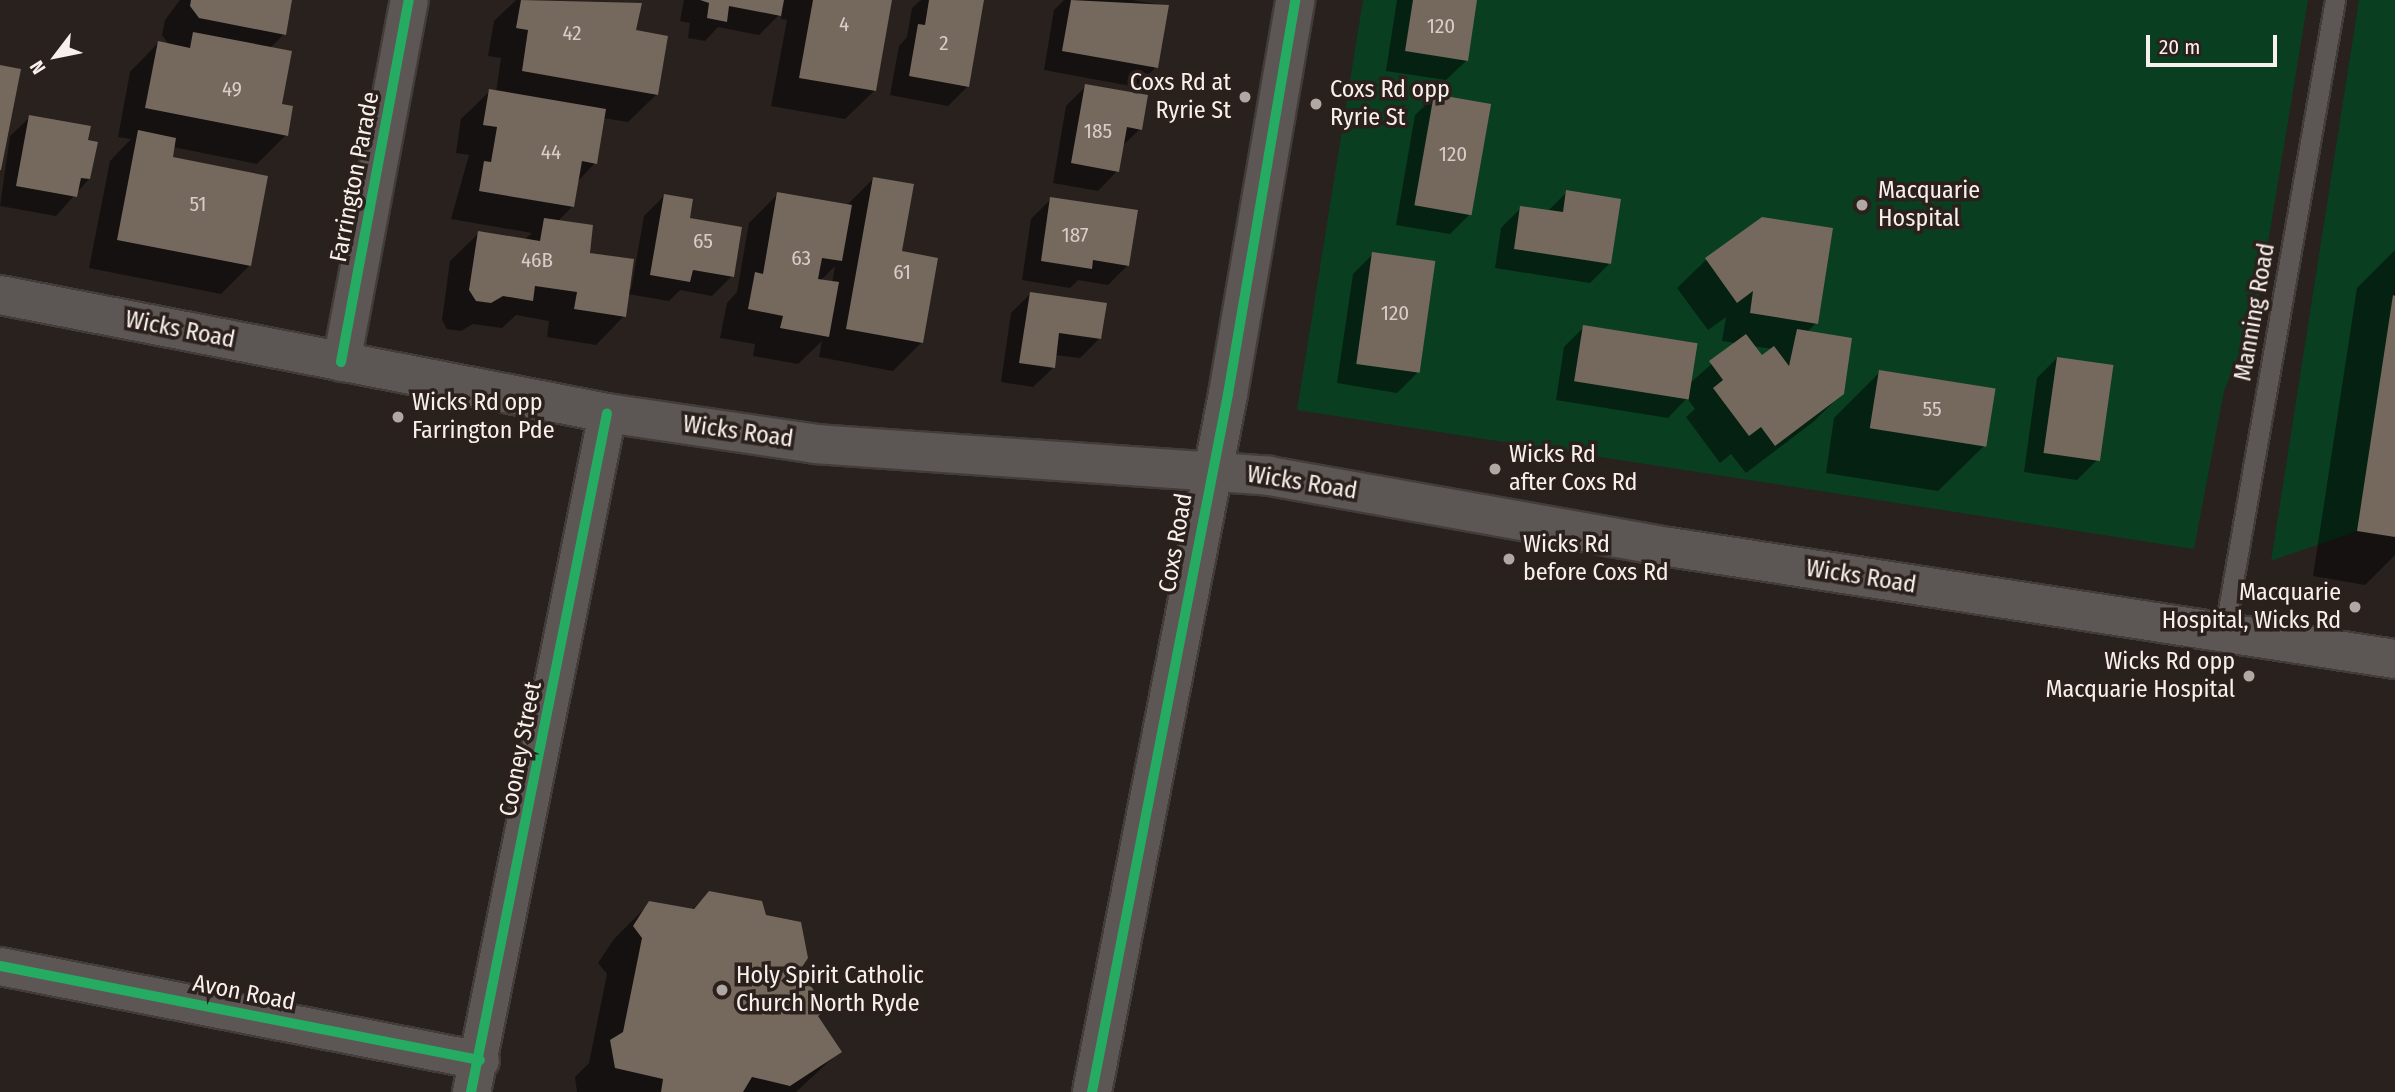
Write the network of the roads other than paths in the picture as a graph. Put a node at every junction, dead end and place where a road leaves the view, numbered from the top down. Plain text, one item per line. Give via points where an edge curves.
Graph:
1 (410, 0) edge
2 (1296, 0) edge
3 (2336, 0) edge
4 (0, 295) edge
5 (341, 362) junction
6 (607, 414) junction
7 (1209, 471) junction
8 (2224, 633) junction
9 (2395, 659) edge
10 (0, 967) edge
11 (476, 1076) edge
12 (1091, 1092) edge

1 - 5 street, Farrington Parade
2 - 7 main road, Coxs Road via 1228,394
3 - 8 lane, Manning Road
4 - 5 main road, Wicks Road
5 - 6 main road, Wicks Road
6 - 7 main road, Wicks Road via 816,444
6 - 11 street, Cooney Street
7 - 8 main road, Wicks Road via 1296,480 1670,547
7 - 12 main road, Coxs Road
8 - 9 main road, Wicks Road
10 - 11 street, Avon Road

